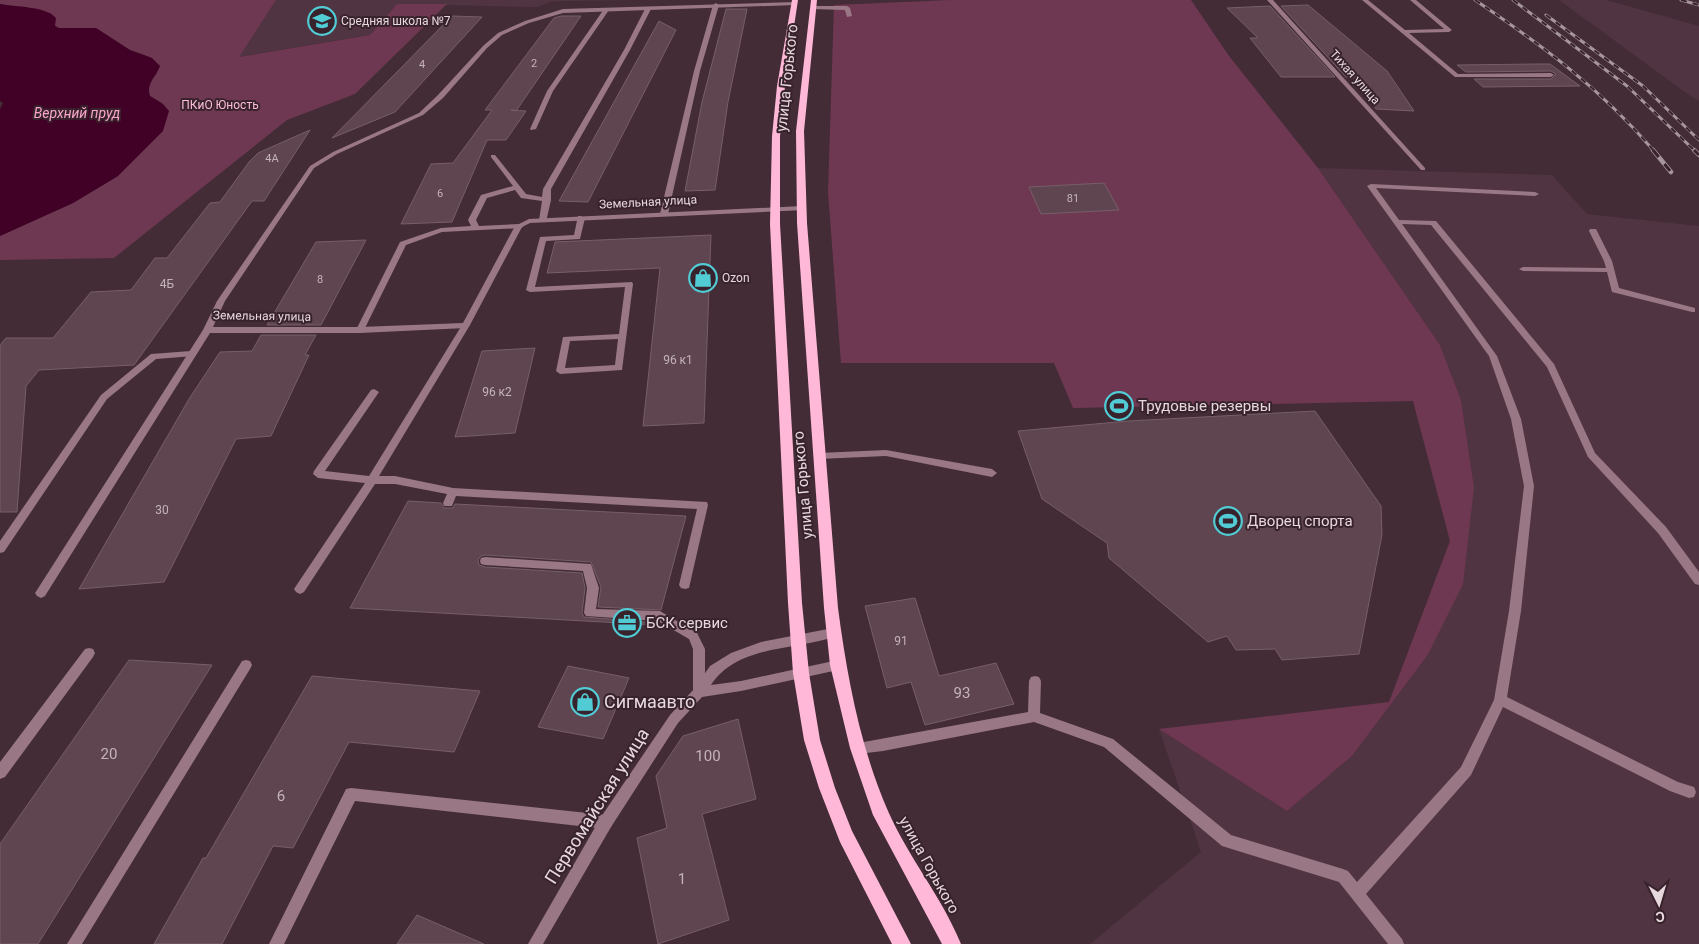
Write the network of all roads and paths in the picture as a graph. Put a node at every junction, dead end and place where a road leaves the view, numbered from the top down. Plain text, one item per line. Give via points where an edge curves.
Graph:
1 (847, 0) edge
2 (1270, 0) edge
3 (1365, 0) edge
4 (1412, 0) edge
5 (795, 2) edge
6 (814, 4) edge
7 (716, 5) junction
8 (848, 8) junction
9 (648, 9) junction
10 (606, 10) junction
11 (849, 16) dead end
12 (1404, 32) junction
13 (1551, 75) dead end
14 (533, 129) dead end
15 (494, 156) dead end
16 (1423, 169) dead end
17 (517, 187) junction
18 (1535, 194) dead end
19 (547, 200) junction
20 (802, 208) junction
21 (775, 209) junction
22 (664, 214) junction
23 (581, 218) junction
24 (543, 220) junction
25 (1396, 222) junction
26 (518, 226) junction
27 (476, 228) junction
28 (1593, 231) dead end
29 (1523, 269) dead end
30 (1610, 270) junction
31 (1692, 310) dead end
32 (466, 325) junction
33 (207, 330) junction
34 (360, 330) junction
35 (623, 336) junction
36 (191, 354) junction
37 (374, 392) dead end
38 (819, 456) junction
39 (992, 473) dead end
40 (372, 480) junction
41 (453, 492) junction
42 (448, 503) dead end
43 (0, 549) edge
44 (485, 561) dead end
45 (1699, 581) edge
46 (685, 585) dead end
47 (300, 589) dead end
48 (41, 593) dead end
49 (833, 633) junction
50 (797, 639) junction
51 (89, 653) dead end
52 (246, 665) dead end
53 (838, 665) junction
54 (801, 674) junction
55 (1035, 681) dead end
56 (699, 692) junction
57 (1500, 700) junction
58 (1034, 716) junction
59 (858, 748) junction
60 (0, 773) edge
61 (1689, 792) dead end
62 (606, 822) junction
63 (1357, 893) junction
64 (74, 944) edge
65 (276, 944) edge
66 (535, 944) edge
67 (902, 944) edge
68 (952, 944) edge
69 (1397, 944) edge

1 - 8 street
2 - 16 street, Тихая улица
3 - 12 street
4 - 12 street via 1449,30
5 - 7 street, Земельная улица
5 - 21 main road, улица Горького via 776,136
6 - 8 street
6 - 20 main road, улица Горького via 800,131
7 - 9 street, Земельная улица
7 - 22 street via 697,71
8 - 11 street
9 - 10 street, Земельная улица
9 - 19 street via 547,189
10 - 14 street via 550,91
10 - 33 street, Земельная улица via 563,11 499,35 434,105 312,167 221,302
12 - 13 street via 1457,76
15 - 17 street
17 - 19 street via 524,196
17 - 27 street via 484,196 472,220
18 - 25 street via 1371,186
19 - 24 street
20 - 21 street, Земельная улица
20 - 38 main road, улица Горького
21 - 22 street, Земельная улица
21 - 50 main road, улица Горького
22 - 23 street, Земельная улица
23 - 24 street, Земельная улица
23 - 35 street via 577,237 543,239 530,290 629,284
24 - 26 street, Земельная улица
25 - 45 street via 1433,223 1551,366 1591,455 1662,530
25 - 57 street via 1493,356 1516,419 1529,486 1515,611
26 - 27 street, Земельная улица
26 - 32 street
27 - 34 street, Земельная улица via 441,230 403,244
28 - 30 street
29 - 30 street
30 - 31 street via 1615,290
32 - 34 street, Земельная улица
32 - 40 street
33 - 34 street, Земельная улица
33 - 36 street
35 - 35 street via 619,368 560,372 566,339
36 - 43 street via 154,356 104,397
36 - 48 street
37 - 40 street via 318,474
38 - 39 street via 886,453
38 - 49 main road, улица Горького
40 - 41 street via 395,480
40 - 47 street
41 - 42 street
41 - 46 street via 702,505
44 - 56 street via 587,566 593,588 590,613 660,616 693,636 699,649
49 - 50 street, Первомайская улица
49 - 53 main road, улица Горького
50 - 54 main road, улица Горького
50 - 56 street, Первомайская улица via 735,657 714,670
51 - 60 street
52 - 64 street
53 - 54 street
53 - 59 main road, улица Горького
54 - 56 street
54 - 67 main road, улица Горького via 812,740 827,788 846,836
55 - 58 street
56 - 62 street, Первомайская улица via 674,719
57 - 61 street
57 - 63 street via 1466,771
58 - 59 street
58 - 63 street via 1108,744 1227,842 1343,876
59 - 68 main road, улица Горького via 881,815
62 - 65 street via 351,794
62 - 66 street, Первомайская улица
63 - 69 street

